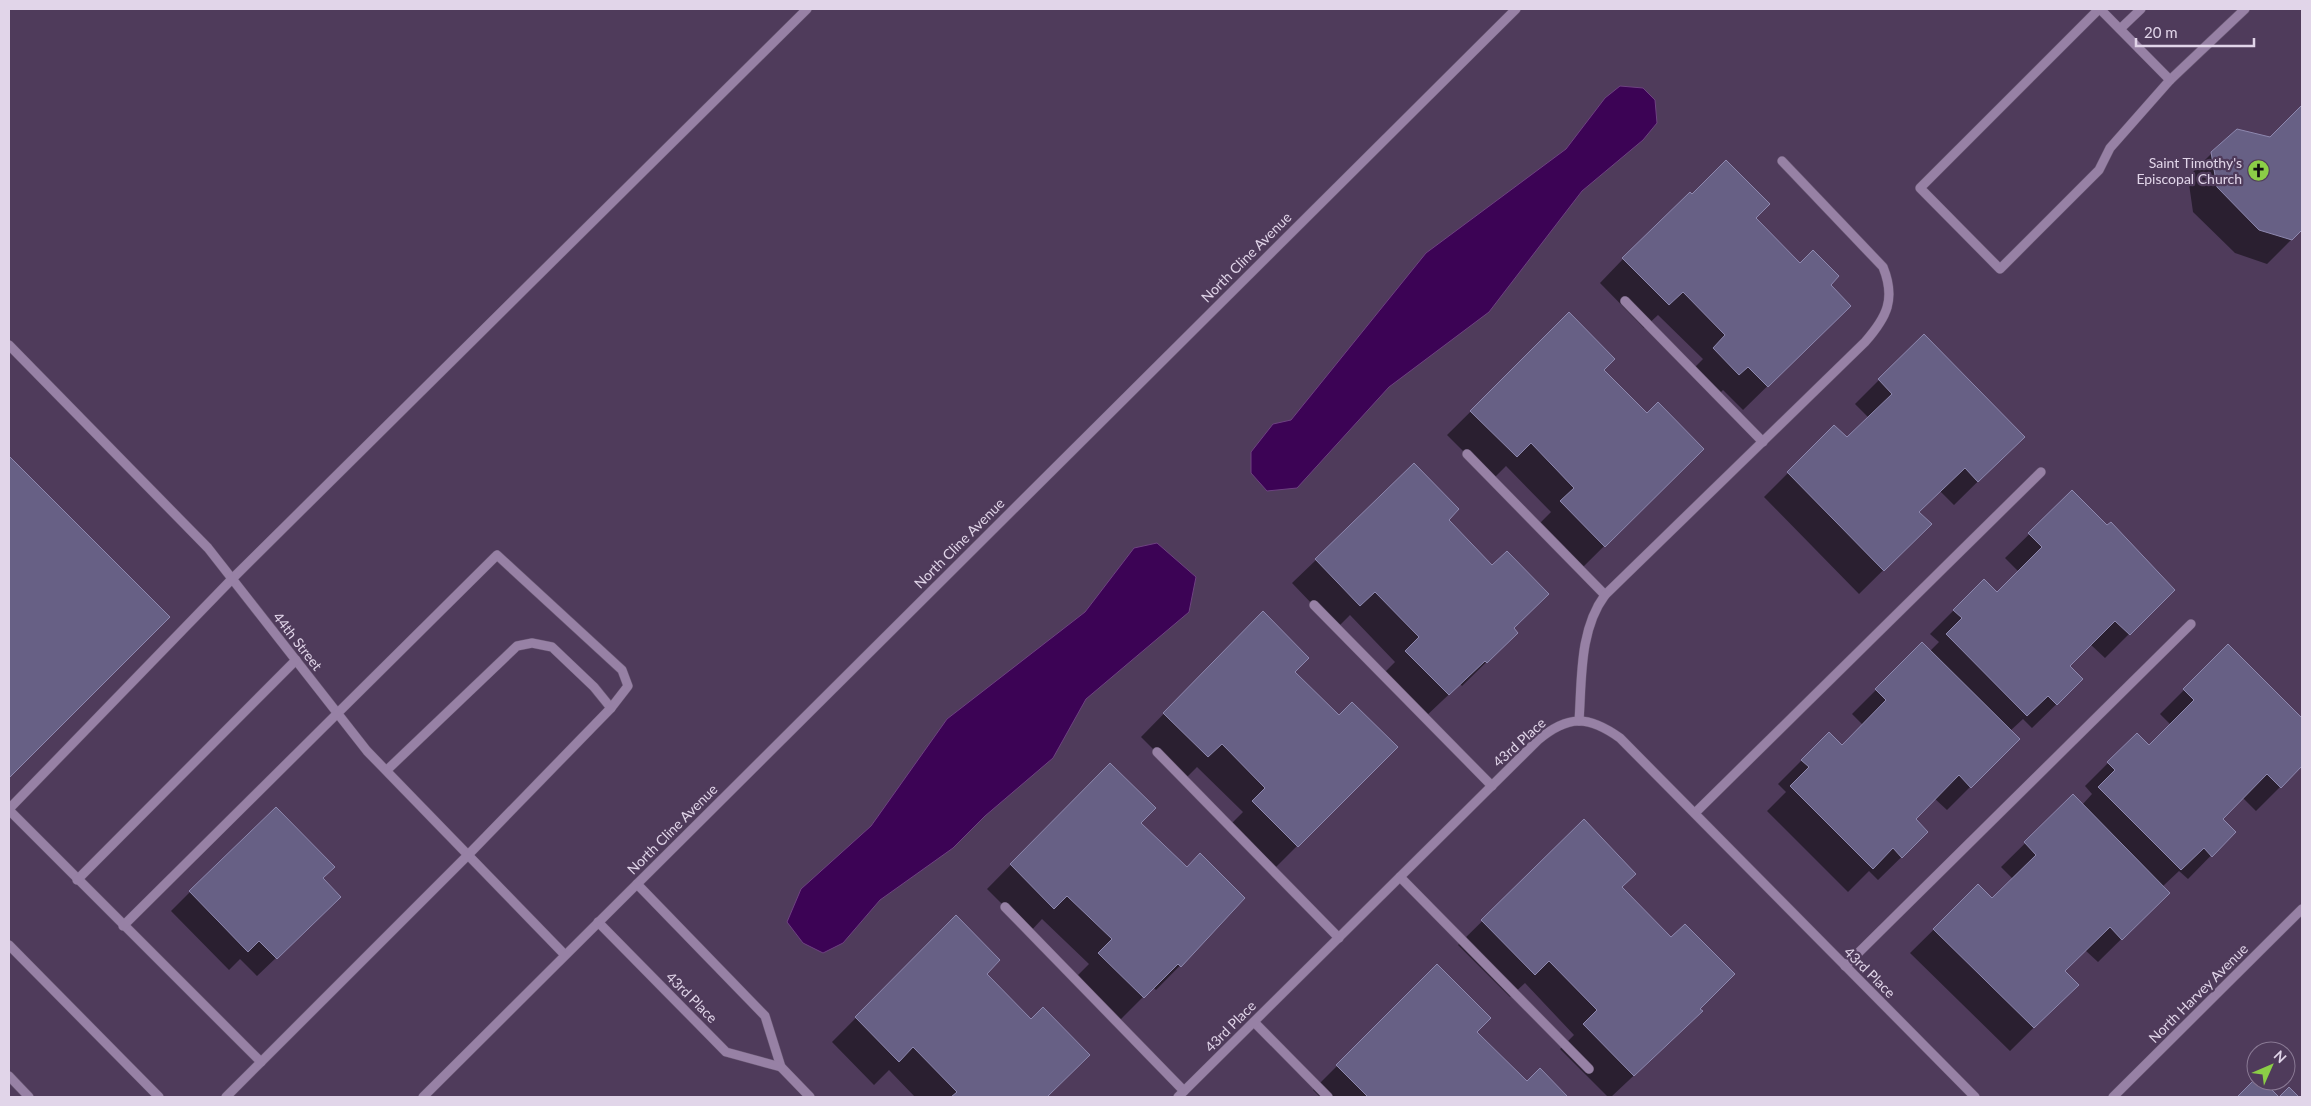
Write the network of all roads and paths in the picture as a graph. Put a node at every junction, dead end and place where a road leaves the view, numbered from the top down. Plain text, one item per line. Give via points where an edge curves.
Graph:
1 (807, 9) edge
2 (1516, 9) edge
3 (2100, 9) edge
4 (2140, 9) edge
5 (2245, 9) edge
6 (2120, 29) junction
7 (2170, 80) junction
8 (1782, 161) dead end
9 (1625, 301) dead end
10 (9, 345) edge
11 (1763, 442) junction
12 (1467, 454) dead end
13 (2041, 472) dead end
14 (232, 579) junction
15 (1605, 595) junction
16 (1314, 605) dead end
17 (2191, 624) dead end
18 (296, 660) junction
19 (611, 708) junction
20 (337, 712) junction
21 (1579, 721) junction
22 (1157, 752) dead end
23 (387, 770) junction
24 (1492, 786) junction
25 (9, 809) edge
26 (1695, 813) junction
27 (468, 855) junction
28 (1400, 877) junction
29 (77, 880) junction
30 (637, 884) junction
31 (1005, 907) dead end
32 (2302, 909) edge
33 (598, 922) junction
34 (123, 926) junction
35 (1339, 938) junction
36 (9, 945) edge
37 (565, 955) junction
38 (1845, 966) junction
39 (1254, 1022) junction
40 (261, 1062) junction
41 (781, 1067) junction
42 (1589, 1069) dead end
43 (9, 1076) edge
44 (1181, 1094) edge
45 (30, 1097) edge
46 (159, 1097) edge
47 (226, 1097) edge
48 (423, 1097) edge
49 (810, 1097) edge
50 (1328, 1097) edge
51 (1975, 1097) edge
52 (2113, 1097) edge

1 - 14 street
2 - 30 street, North Cline Avenue
3 - 6 street
3 - 7 street via 1920,188 2000,269 2099,170 2110,148
4 - 6 street
5 - 7 street
6 - 7 street
8 - 11 street via 1883,267 1890,297 1879,327
9 - 11 street
10 - 14 street, 44th Street via 208,548
11 - 15 street
12 - 15 street
13 - 26 street
14 - 18 street, 44th Street
14 - 25 street
15 - 21 street via 1589,625
16 - 24 street
17 - 38 street
18 - 20 street, 44th Street
18 - 29 street
19 - 20 street via 628,686 622,670 498,556
19 - 23 street via 552,647 532,643 517,646
19 - 27 street
20 - 23 street, 44th Street via 367,751
20 - 34 street
21 - 24 street, 43rd Place via 1568,721 1552,728
21 - 26 street, 43rd Place via 1601,725 1620,738
22 - 35 street
23 - 27 street, 44th Street
24 - 28 street, 43rd Place
25 - 29 street
26 - 38 street, 43rd Place
27 - 37 street, 44th Street
27 - 40 street
28 - 35 street, 43rd Place
28 - 42 street
29 - 34 street
30 - 33 street, North Cline Avenue
30 - 41 street via 765,1016
31 - 44 street
32 - 52 street, North Harvey Avenue
33 - 37 street, North Cline Avenue
33 - 41 street, 43rd Place via 726,1052
34 - 40 street
35 - 39 street, 43rd Place
36 - 46 street
37 - 48 street, North Cline Avenue
38 - 51 street, 43rd Place
39 - 44 street, 43rd Place
39 - 50 street
40 - 47 street
41 - 49 street
43 - 45 street

